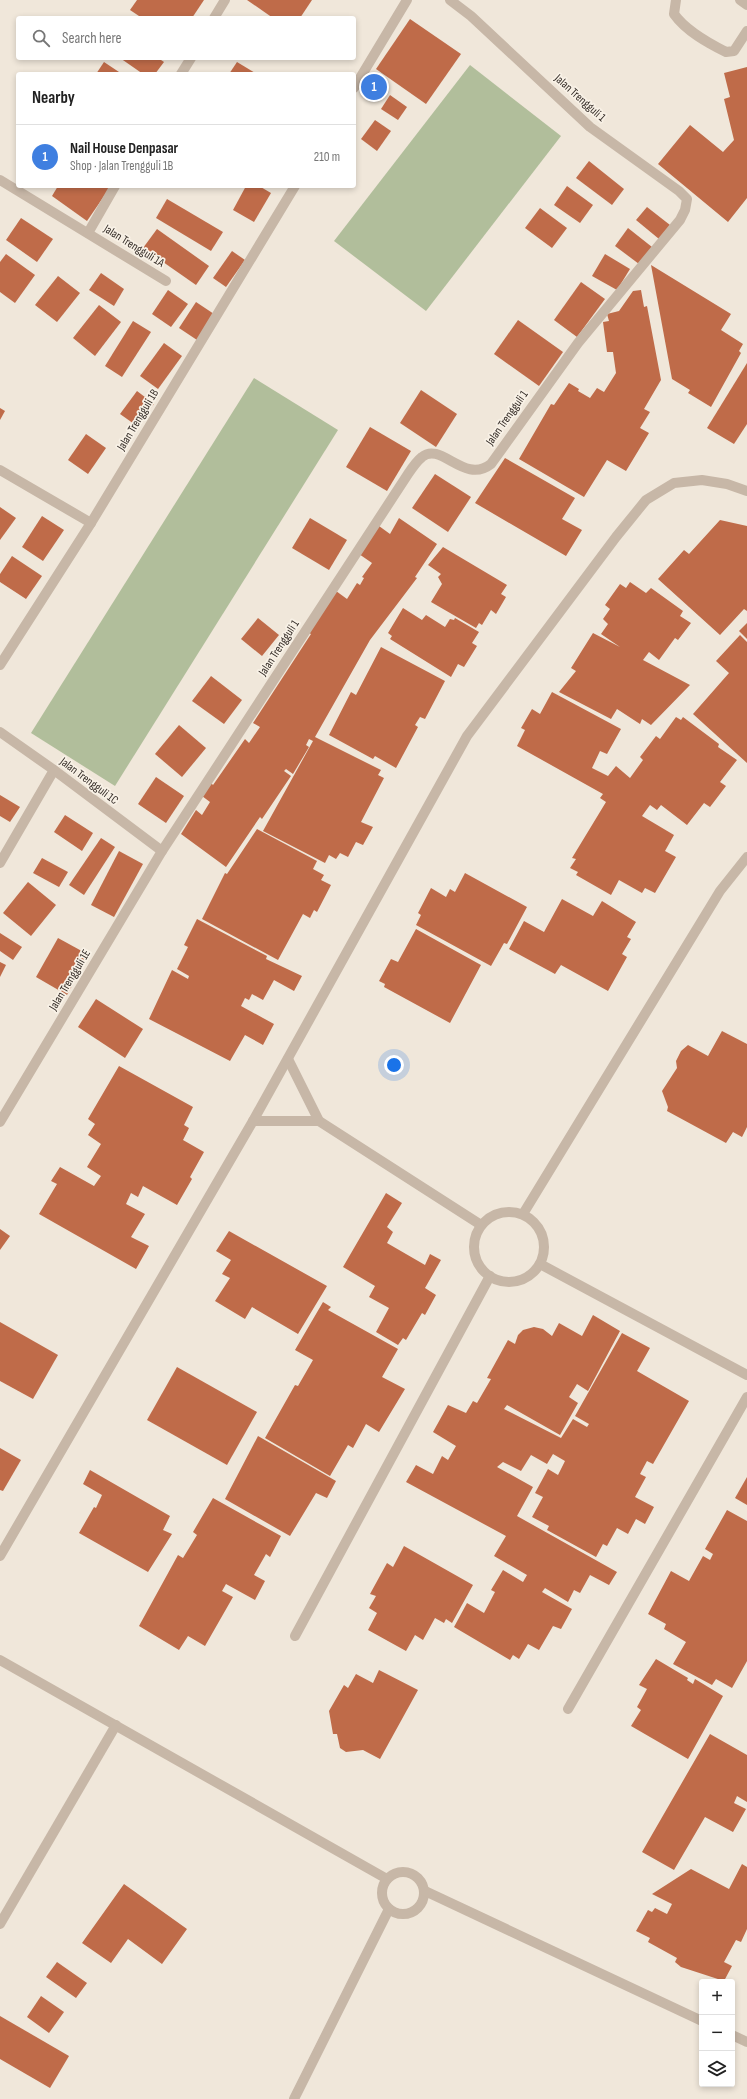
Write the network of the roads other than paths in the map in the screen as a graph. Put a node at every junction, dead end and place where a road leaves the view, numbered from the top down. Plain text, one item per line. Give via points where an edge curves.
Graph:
1 (225, 0) edge
2 (407, 0) edge
3 (450, 0) edge
4 (676, 0) edge
5 (740, 0) edge
6 (747, 5) edge
7 (215, 16) edge
8 (747, 31) edge
9 (189, 60) edge
10 (182, 72) edge
11 (356, 85) edge
12 (0, 180) edge
13 (114, 188) edge
14 (294, 188) edge
15 (88, 233) junction
16 (166, 281) dead end
17 (0, 470) edge
18 (747, 491) edge
19 (91, 523) junction
20 (0, 665) edge
21 (0, 732) edge
22 (54, 770) junction
23 (162, 851) junction
24 (747, 857) edge
25 (0, 863) edge
26 (288, 1059) junction
27 (254, 1121) junction
28 (319, 1121) junction
29 (0, 1122) edge
30 (523, 1214) junction
31 (481, 1226) junction
32 (540, 1264) junction
33 (490, 1276) junction
34 (747, 1375) edge
35 (747, 1397) edge
36 (0, 1556) edge
37 (296, 1636) dead end
38 (0, 1660) edge
39 (568, 1709) dead end
40 (116, 1724) junction
41 (387, 1879) junction
42 (425, 1891) junction
43 (389, 1909) junction
44 (0, 1924) edge
45 (699, 2020) edge
46 (735, 2036) edge
47 (747, 2042) edge
48 (294, 2099) edge

1 - 7 street
2 - 11 street
3 - 23 street, Jalan Trengguli 1 via 471,16 590,127 679,191 687,200 685,210 653,255 578,343 491,464 474,471 434,453 423,456 408,474
4 - 8 street via 674,14 684,27 726,52 734,51
5 - 6 street
9 - 10 street
12 - 15 street, Jalan Trengguli 1A
13 - 15 street, Jalan Trengguli 1A
14 - 19 street, Jalan Trengguli 1B
15 - 16 street, Jalan Trengguli 1A
17 - 19 street
18 - 26 street via 727,484 702,480 674,483 646,500 616,537 467,736
19 - 20 street, Jalan Trengguli 1B
21 - 22 street, Jalan Trengguli 1C
22 - 23 street, Jalan Trengguli 1C
22 - 25 street
23 - 29 street, Jalan Trengguli 1E
24 - 30 street via 720,891
26 - 27 street
26 - 28 street
27 - 28 street
27 - 36 street
28 - 31 street
30 - 31 street via 500,1212 489,1217
30 - 32 street via 533,1220 544,1241
31 - 33 street via 475,1236 474,1247 482,1269
32 - 33 street via 524,1279 512,1282
32 - 34 street
33 - 37 street
35 - 39 street
38 - 40 street
40 - 41 street
40 - 44 street
41 - 42 street via 393,1874 410,1873 417,1876
41 - 43 street via 382,1895
42 - 43 street via 423,1901 417,1910 408,1914 398,1914
42 - 45 street
43 - 48 street
46 - 47 street

